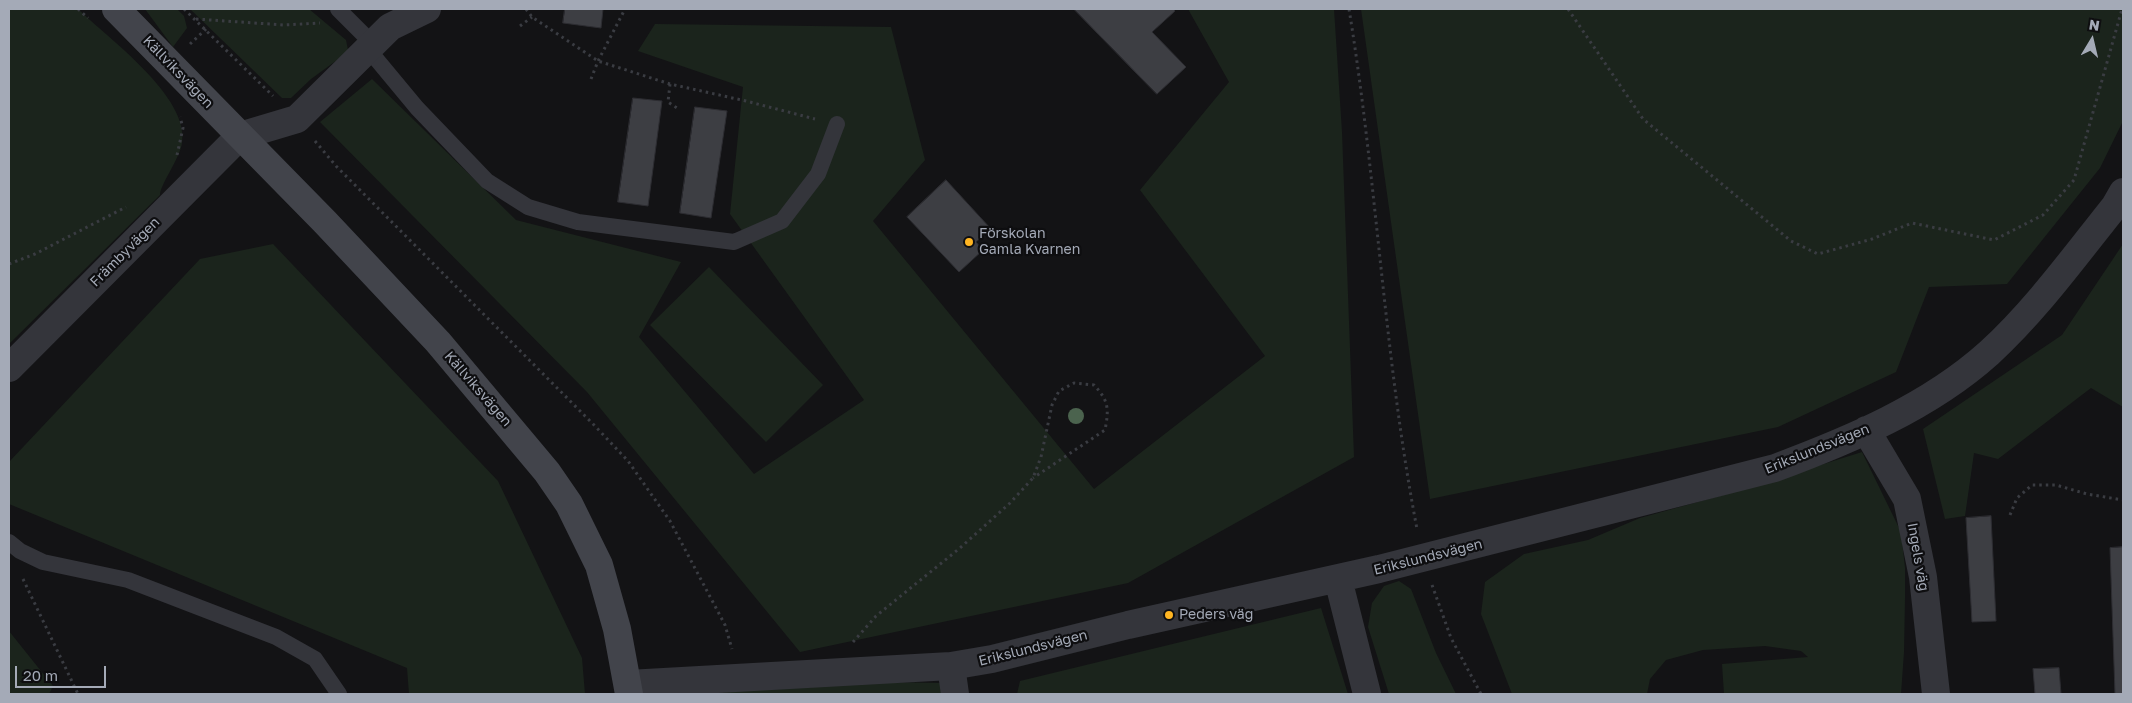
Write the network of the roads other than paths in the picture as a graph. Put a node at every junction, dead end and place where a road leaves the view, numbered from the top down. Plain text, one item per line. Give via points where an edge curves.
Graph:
1 (116, 9) edge
2 (427, 9) edge
3 (342, 13) edge
4 (370, 46) junction
5 (837, 124) road end
6 (240, 136) junction
7 (2123, 192) edge
8 (9, 368) edge
9 (1866, 430) junction
10 (14, 547) edge
11 (1338, 579) junction
12 (951, 666) junction
13 (628, 689) edge
14 (339, 694) edge
15 (955, 694) edge
16 (1367, 694) edge
17 (1936, 694) edge

1 - 6 street, Källviksvägen
2 - 4 street via 390,27
3 - 4 lane
4 - 5 lane via 417,108 487,182 528,206 578,222 734,242 782,221 818,174
4 - 6 street via 297,119
6 - 8 street, Främbyvägen
6 - 13 street, Källviksvägen via 438,342 547,472 569,504 599,565 617,629
7 - 9 street, Erikslundsvägen via 2052,284 1988,354 1949,384
9 - 11 street, Erikslundsvägen via 1775,468
9 - 17 street, Ingels väg via 1907,500 1923,578
10 - 14 lane via 43,562 128,580 276,636 315,659
11 - 12 street, Erikslundsvägen
11 - 16 street
12 - 13 street, Erikslundsvägen
12 - 15 street

